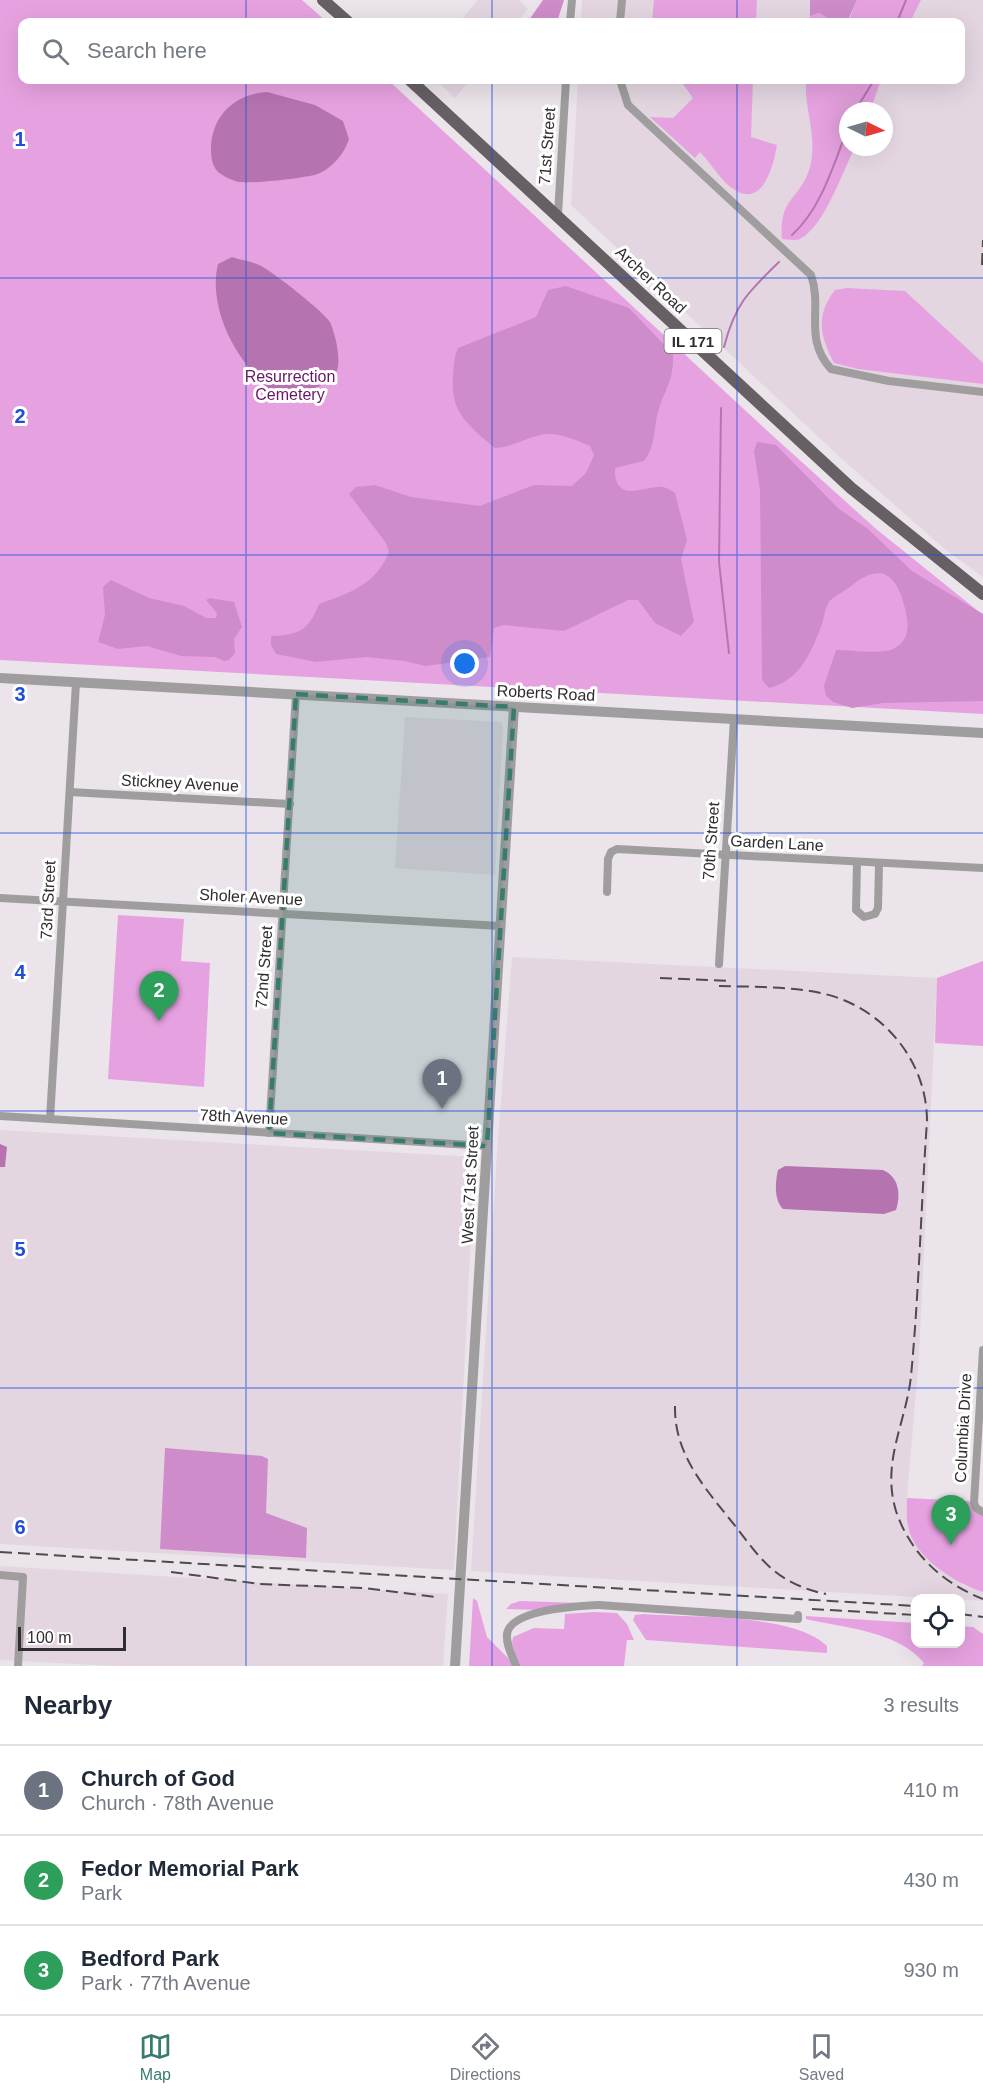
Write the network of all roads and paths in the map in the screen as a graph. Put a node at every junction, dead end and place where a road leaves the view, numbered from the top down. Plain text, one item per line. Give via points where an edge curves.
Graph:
1 (324, 0) edge
2 (572, 0) edge
3 (622, 0) edge
4 (344, 18) edge
5 (570, 18) edge
6 (620, 18) edge
7 (414, 84) edge
8 (566, 84) edge
9 (621, 84) edge
10 (558, 214) junction
11 (983, 393) edge
12 (983, 594) edge
13 (0, 678) edge
14 (76, 683) junction
15 (296, 694) junction
16 (514, 707) junction
17 (734, 719) junction
18 (983, 733) edge
19 (70, 792) junction
20 (290, 804) junction
21 (725, 855) junction
22 (857, 862) junction
23 (879, 864) junction
24 (983, 868) edge
25 (607, 892) dead end
26 (0, 898) edge
27 (63, 902) junction
28 (283, 913) junction
29 (501, 926) junction
30 (719, 964) dead end
31 (0, 1116) edge
32 (50, 1119) junction
33 (269, 1133) junction
34 (487, 1146) junction
35 (983, 1350) edge
36 (982, 1378) edge
37 (979, 1510) edge
38 (0, 1575) edge
39 (798, 1615) dead end
40 (18, 1666) edge
41 (456, 1666) edge
42 (516, 1666) edge

1 - 4 main road
2 - 5 street
3 - 6 street
7 - 10 main road, Archer Road / IL 171
8 - 10 street, 71st Street
9 - 11 street via 628,105 811,275 815,285 816,345 831,369
10 - 12 main road, Archer Road / IL 171 via 851,488
13 - 14 street, Roberts Road
14 - 15 street, Roberts Road
14 - 19 street, 73rd Street
15 - 16 street, Roberts Road
15 - 20 street, 72nd Street
16 - 17 street, Roberts Road
16 - 29 street, West 71st Street
17 - 18 street, Roberts Road
17 - 21 street, 70th Street
19 - 20 street, Stickney Avenue
19 - 27 street, 73rd Street
20 - 28 street, 72nd Street
21 - 22 street, Garden Lane
21 - 25 street, Garden Lane via 617,849 608,859
21 - 30 street, 70th Street
22 - 23 street, Garden Lane
22 - 23 street via 856,910 864,916 875,914 878,908
23 - 24 street, Garden Lane
26 - 27 street, Sholer Avenue
27 - 28 street, Sholer Avenue
27 - 32 street, 73rd Street
28 - 29 street, Sholer Avenue
28 - 33 street, 72nd Street
29 - 34 street, West 71st Street
31 - 32 street, 78th Avenue
32 - 33 street, 78th Avenue
33 - 34 street, 78th Avenue
34 - 41 street, West 71st Street
35 - 36 street, Columbia Drive
36 - 37 street, Columbia Drive
38 - 40 street via 23,1577
39 - 42 street via 798,1619 599,1605 561,1609 514,1622 507,1632 507,1646

